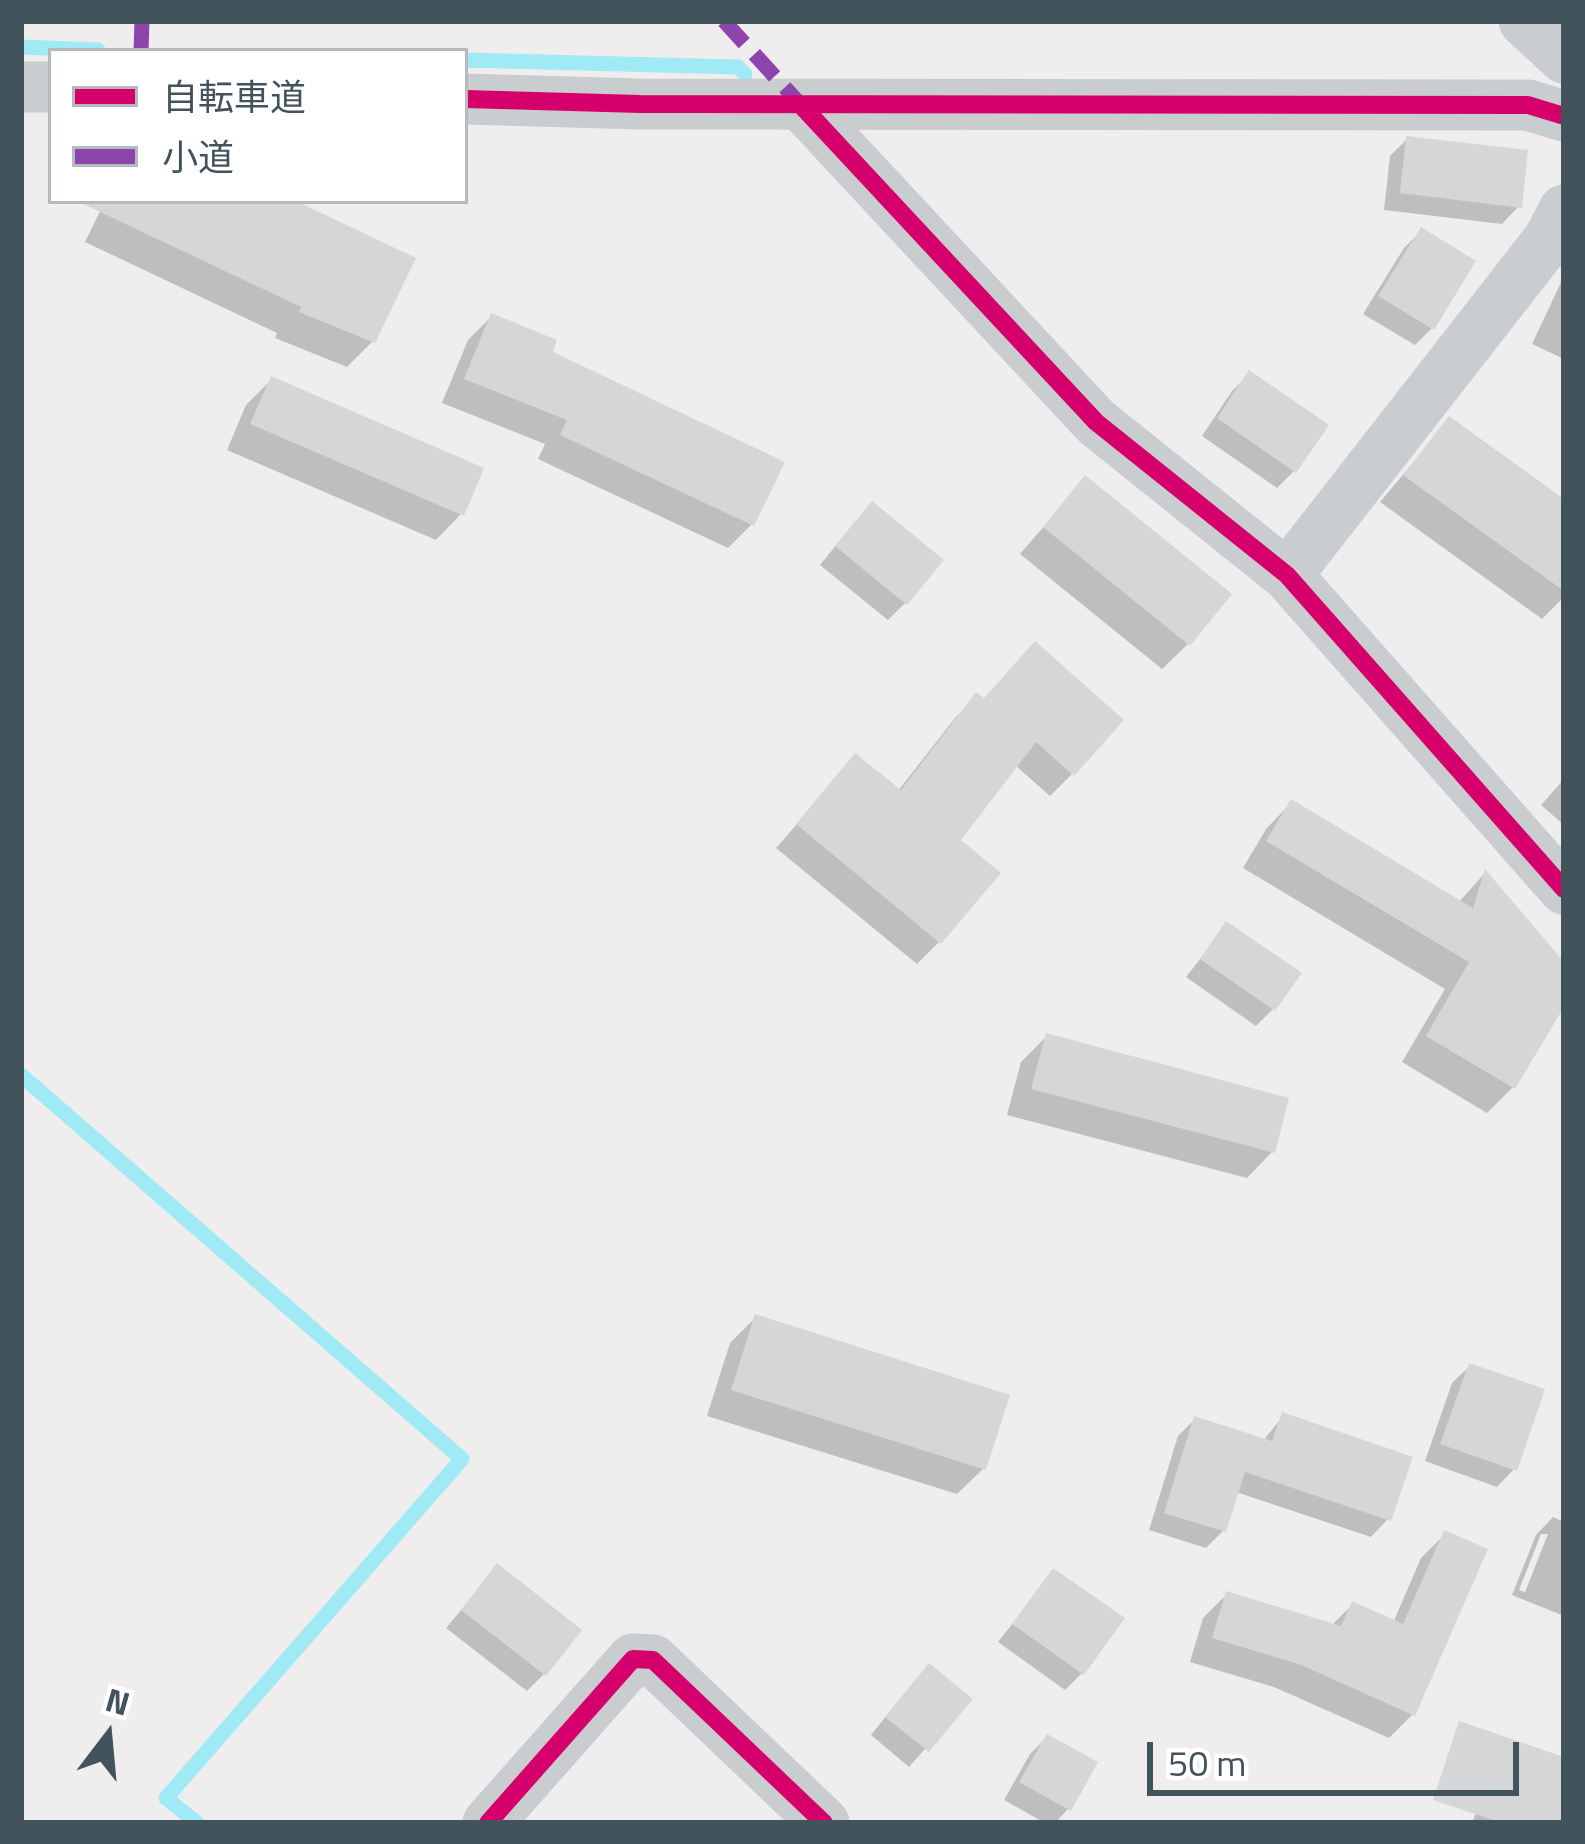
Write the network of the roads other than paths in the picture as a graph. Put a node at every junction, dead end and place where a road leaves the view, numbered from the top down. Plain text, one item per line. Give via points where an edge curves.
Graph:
1 (468, 99) edge
2 (800, 104) junction
3 (1564, 116) edge
4 (1564, 210) edge
5 (1287, 575) junction
6 (1564, 889) edge
7 (488, 1823) edge
8 (824, 1823) edge

1 - 2 street
2 - 3 street via 1528,105
2 - 5 street via 1096,422
4 - 5 street
5 - 6 street
7 - 8 street via 633,1659 652,1660

